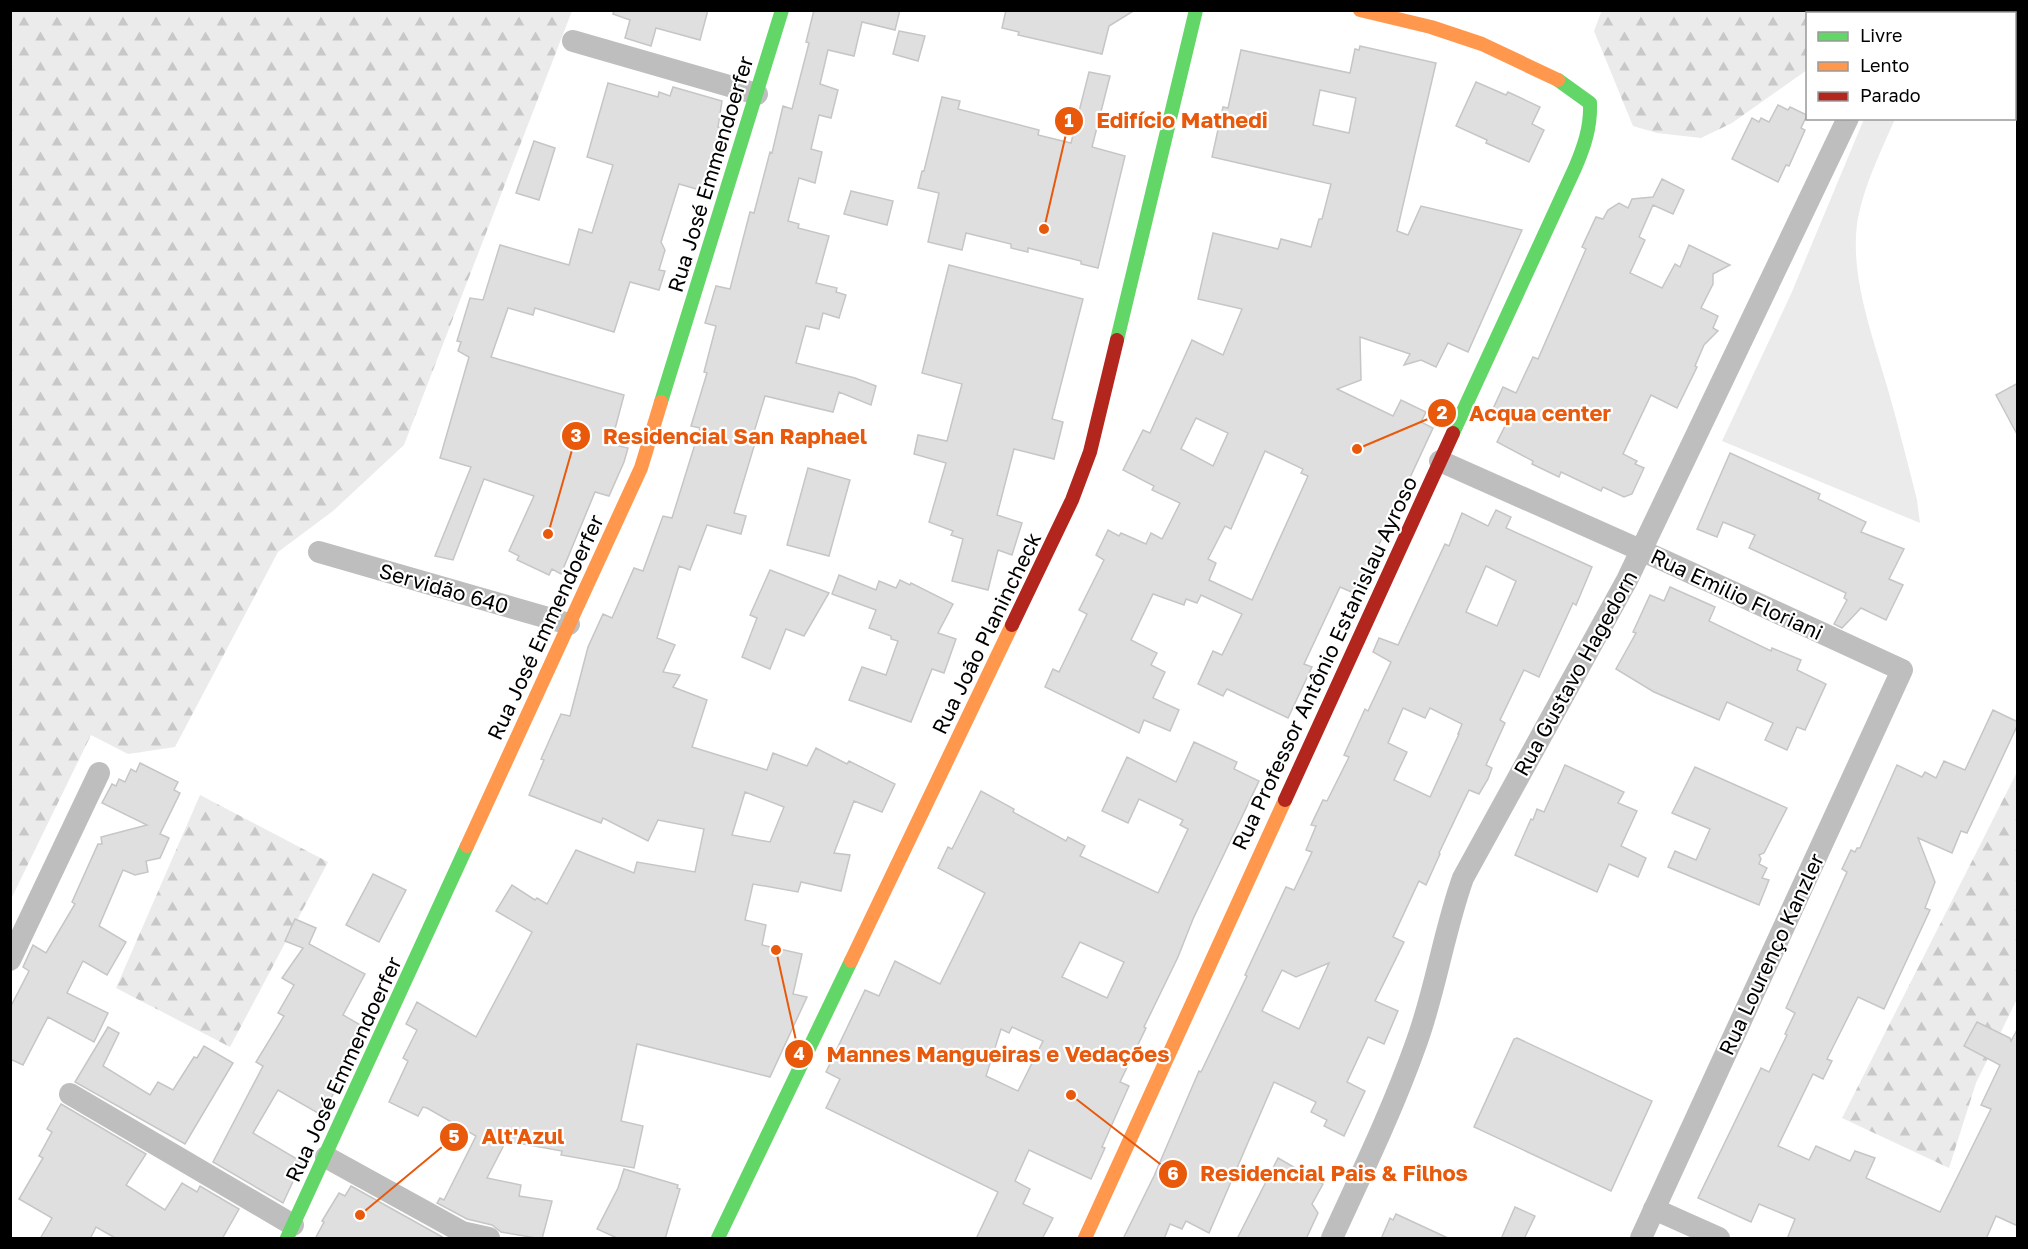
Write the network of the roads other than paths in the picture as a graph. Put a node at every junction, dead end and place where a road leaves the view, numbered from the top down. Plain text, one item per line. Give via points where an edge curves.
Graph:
1 (783, 10) edge
2 (1196, 10) edge
3 (1360, 10) edge
4 (573, 41) dead end
5 (757, 94) junction
6 (1847, 120) edge
7 (1440, 461) junction
8 (1642, 551) junction
9 (319, 552) dead end
10 (569, 624) junction
11 (1902, 670) joint
12 (99, 773) dead end
13 (10, 960) edge
14 (70, 1094) dead end
15 (326, 1157) junction
16 (1654, 1209) junction
17 (290, 1232) edge
18 (489, 1239) edge
19 (718, 1239) edge
20 (1085, 1239) edge
21 (1332, 1239) edge
22 (1641, 1239) edge
23 (1719, 1239) edge

1 - 5 street, Rua José Emmendoerfer
2 - 19 street, Rua João Planincheck via 1096,429 1072,500
3 - 7 street, Rua Professor Antônio Estanislau Ayroso via 1482,44 1560,81 1590,103 1593,114 1586,140
4 - 5 street
5 - 10 street, Rua José Emmendoerfer via 641,468
6 - 8 street, Rua Gustavo Hagedorn
7 - 8 street, Rua Emilio Floriani
7 - 20 street, Rua Professor Antônio Estanislau Ayroso
8 - 11 street, Rua Emilio Floriani
8 - 21 street, Rua Gustavo Hagedorn via 1463,878 1418,1038
9 - 10 street, Servidão 640
10 - 15 street, Rua José Emmendoerfer
11 - 16 street, Rua Lourenço Kanzler
12 - 13 street
14 - 17 street
15 - 17 street, Rua José Emmendoerfer
15 - 18 street via 462,1232
16 - 22 street, Rua Lourenço Kanzler
16 - 23 street

